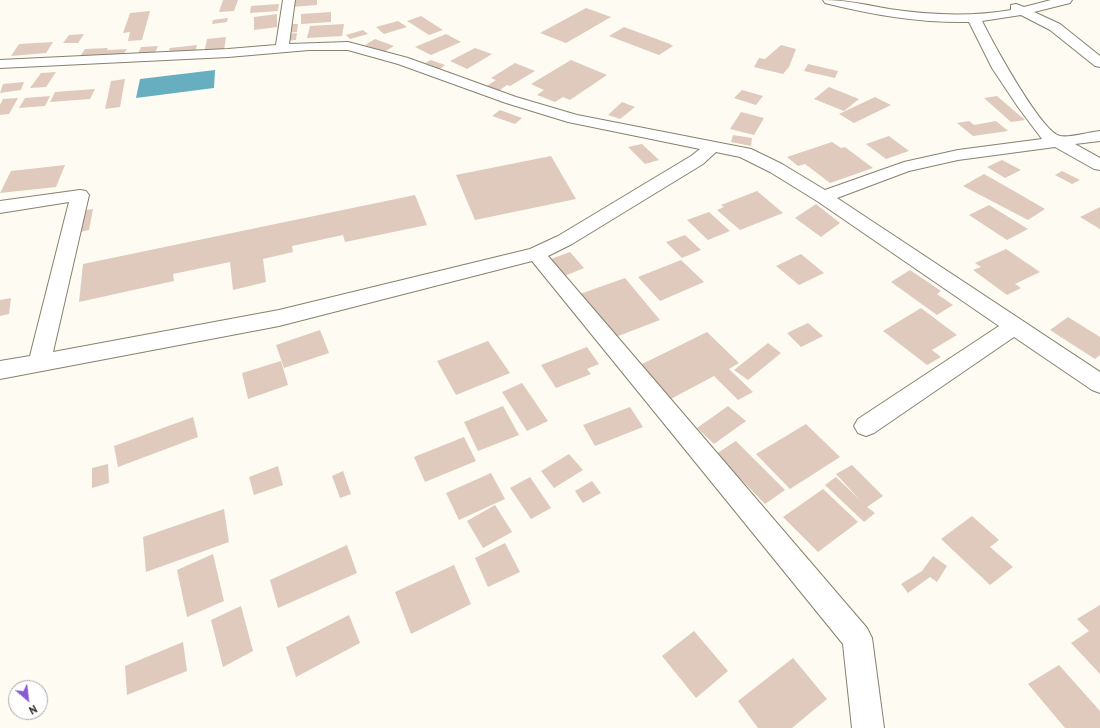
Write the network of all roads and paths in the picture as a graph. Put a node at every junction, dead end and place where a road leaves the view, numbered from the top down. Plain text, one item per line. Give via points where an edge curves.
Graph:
1 (289, 0) edge
2 (829, 0) edge
3 (1002, 0) edge
4 (1066, 0) edge
5 (1022, 11) junction
6 (973, 17) junction
7 (282, 48) junction
8 (1100, 63) edge
9 (0, 64) edge
10 (1100, 136) edge
11 (1058, 141) junction
12 (713, 146) junction
13 (1100, 165) edge
14 (823, 197) junction
15 (0, 207) edge
16 (536, 254) junction
17 (1014, 326) junction
18 (39, 363) junction
19 (0, 370) edge
20 (1100, 384) edge
21 (866, 426) dead end
22 (868, 728) edge

1 - 7 street
2 - 6 street via 889,12
3 - 5 street
4 - 5 street
5 - 6 street
5 - 8 street via 1055,27
6 - 11 street via 999,68 1023,104 1048,136
7 - 9 street
7 - 12 street via 336,45 360,48 403,60 511,100 574,119
10 - 11 street
11 - 13 street
11 - 14 street via 958,155 904,167
12 - 14 street via 745,153 776,168
12 - 16 street via 697,160 566,240
14 - 17 street
15 - 18 street via 80,196
16 - 18 street via 279,318
16 - 22 street via 857,638
17 - 20 street
17 - 21 street
18 - 19 street

